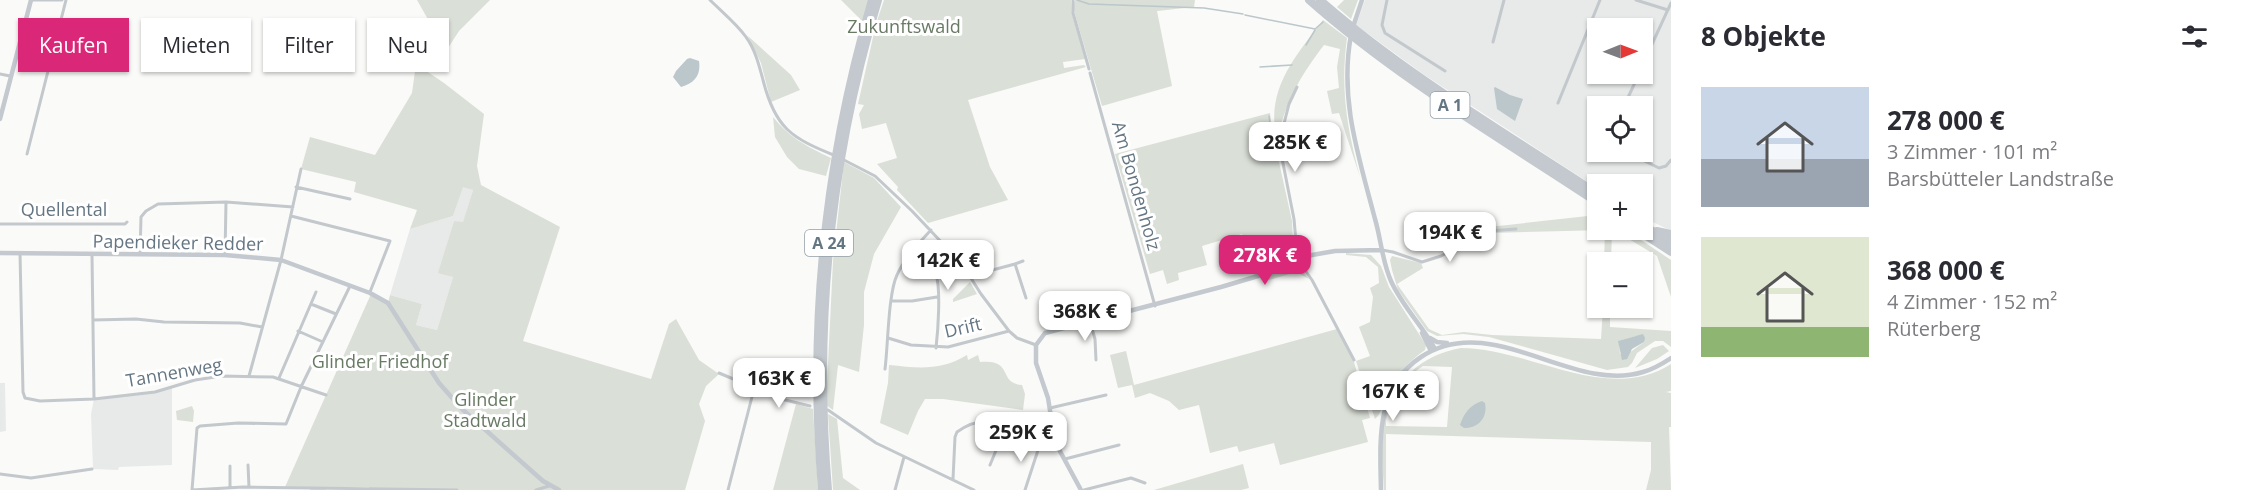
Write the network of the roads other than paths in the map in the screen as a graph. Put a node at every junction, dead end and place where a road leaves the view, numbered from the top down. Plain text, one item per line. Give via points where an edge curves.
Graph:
1 (30, 0) edge
2 (64, 0) edge
3 (710, 0) edge
4 (872, 0) edge
5 (878, 0) edge
6 (1072, 0) edge
7 (1309, 0) edge
8 (1320, 0) edge
9 (1362, 0) edge
10 (1388, 0) edge
11 (1504, 0) edge
12 (1600, 0) edge
13 (1636, 0) edge
14 (1671, 3) edge
15 (1668, 10) junction
16 (60, 18) edge
17 (1492, 42) dead end
18 (1653, 42) edge
19 (1445, 71) dead end
20 (47, 72) edge
21 (0, 74) edge
22 (10, 76) junction
23 (1297, 87) dead end
24 (1558, 103) dead end
25 (0, 119) edge
26 (27, 154) dead end
27 (1671, 160) edge
28 (1647, 162) edge
29 (301, 169) dead end
30 (296, 187) junction
31 (1587, 187) edge
32 (1587, 196) edge
33 (350, 199) dead end
34 (226, 202) junction
35 (292, 207) junction
36 (291, 216) junction
37 (127, 222) dead end
38 (0, 224) edge
39 (1516, 229) dead end
40 (931, 230) junction
41 (1653, 230) edge
42 (1653, 231) edge
43 (1671, 234) edge
44 (1653, 240) edge
45 (1671, 243) edge
46 (916, 247) junction
47 (1382, 250) junction
48 (1671, 252) edge
49 (0, 253) edge
50 (20, 253) junction
51 (92, 255) junction
52 (140, 255) junction
53 (225, 255) junction
54 (281, 260) junction
55 (1299, 260) junction
56 (1023, 261) dead end
57 (1015, 264) junction
58 (970, 276) junction
59 (351, 284) junction
60 (316, 292) dead end
61 (370, 293) junction
62 (938, 297) junction
63 (1026, 298) dead end
64 (891, 301) junction
65 (311, 303) junction
66 (1155, 306) junction
67 (336, 314) junction
68 (93, 320) junction
69 (1090, 322) junction
70 (262, 327) junction
71 (1420, 328) junction
72 (298, 331) junction
73 (1009, 331) junction
74 (1428, 336) junction
75 (888, 338) junction
76 (323, 342) junction
77 (1450, 344) junction
78 (1036, 345) junction
79 (936, 348) junction
80 (1432, 349) junction
81 (1671, 358) edge
82 (1096, 360) dead end
83 (1354, 360) dead end
84 (885, 369) dead end
85 (719, 373) dead end
86 (249, 376) junction
87 (279, 378) junction
88 (301, 387) junction
89 (754, 389) junction
90 (326, 395) dead end
91 (1106, 395) dead end
92 (94, 399) junction
93 (810, 406) dead end
94 (1050, 408) junction
95 (828, 410) dead end
96 (1006, 426) junction
97 (1055, 442) junction
98 (1040, 444) junction
99 (1119, 445) dead end
100 (904, 457) junction
101 (1063, 459) junction
102 (248, 465) dead end
103 (990, 465) dead end
104 (230, 466) dead end
105 (92, 469) dead end
106 (0, 474) edge
107 (953, 479) junction
108 (1145, 483) dead end
109 (549, 486) junction
110 (230, 487) junction
111 (249, 487) junction
112 (967, 488) edge
113 (216, 489) edge
114 (192, 490) edge
115 (457, 490) edge
116 (536, 490) edge
117 (558, 490) edge
118 (728, 490) edge
119 (822, 490) edge
120 (828, 490) edge
121 (895, 490) edge
122 (974, 490) edge
123 (1025, 490) edge
124 (1083, 490) edge
125 (1382, 490) edge

1 - 2 street
1 - 22 street
2 - 16 street
3 - 40 street via 746,37 775,115 787,130 804,143 875,176
4 - 119 highway, A 24 via 841,121 824,233 816,365
5 - 120 highway, A 24 via 856,78 829,245 822,365
6 - 66 street, Am Bondenholz
7 - 32 highway, A 1 via 1408,78
8 - 31 highway, A 1 via 1421,77
9 - 47 street via 1349,48 1346,92
10 - 19 street via 1382,25 1385,33
11 - 17 street
12 - 24 street
13 - 15 street
14 - 15 street
15 - 18 street
20 - 26 street
21 - 22 street
22 - 25 street
23 - 55 street via 1279,143
27 - 28 street via 1659,168
29 - 30 street
30 - 33 street
30 - 35 street
34 - 35 street
34 - 52 street via 158,204 146,211 141,217
34 - 53 street
35 - 36 street
36 - 54 street
36 - 61 street via 390,241
37 - 38 street, Quellental
39 - 47 street via 1488,231 1422,262
40 - 46 street
40 - 58 street
41 - 43 highway
42 - 45 highway
44 - 48 highway
46 - 62 street via 936,275
46 - 64 street via 896,276
47 - 55 street via 1335,251
47 - 71 street via 1396,293
49 - 50 street, Papendieker Redder
50 - 51 street, Papendieker Redder
50 - 92 street, Tannenweg via 25,398
51 - 52 street, Papendieker Redder
51 - 68 street
52 - 53 street, Papendieker Redder
53 - 54 street, Papendieker Redder
54 - 59 street, Papendieker Redder
54 - 70 street
55 - 66 street
55 - 83 street
56 - 57 street
57 - 58 street
57 - 63 street
58 - 73 street
59 - 61 street, Papendieker Redder
59 - 67 street
60 - 65 street
61 - 109 street, Papendieker Redder via 388,303 439,382 462,409
62 - 64 street
62 - 79 street
64 - 75 street
65 - 67 street
65 - 72 street
66 - 69 street
67 - 76 street
68 - 70 street via 240,323
68 - 92 street
69 - 78 street via 1045,333
69 - 82 street
70 - 86 street
71 - 74 street
71 - 80 street
72 - 76 street
72 - 87 street
73 - 78 street
73 - 79 street, Drift
74 - 77 street
74 - 80 street
75 - 79 street, Drift
75 - 84 street
76 - 88 street
77 - 80 street
77 - 81 street via 1486,343 1610,376 1641,373
78 - 94 street via 1036,363
80 - 125 street via 1395,384 1383,414
85 - 89 street
86 - 87 street, Tannenweg
86 - 92 street, Tannenweg via 210,377 155,392
87 - 88 street, Tannenweg
88 - 90 street, Tannenweg
88 - 114 street via 286,424 238,423 197,428
89 - 93 street
89 - 118 street
91 - 94 street
94 - 97 street
95 - 100 street
96 - 98 street
96 - 103 street
96 - 107 street via 981,423 957,432
97 - 98 street
97 - 101 street
98 - 123 street
99 - 101 street
100 - 107 street
100 - 121 street
101 - 124 street
102 - 111 street
104 - 110 street
105 - 106 street via 31,478
107 - 112 street
108 - 124 street via 1131,478
109 - 116 street
109 - 117 street, Papendieker Redder
110 - 111 street
110 - 113 street
111 - 115 street
112 - 122 street
113 - 114 street

